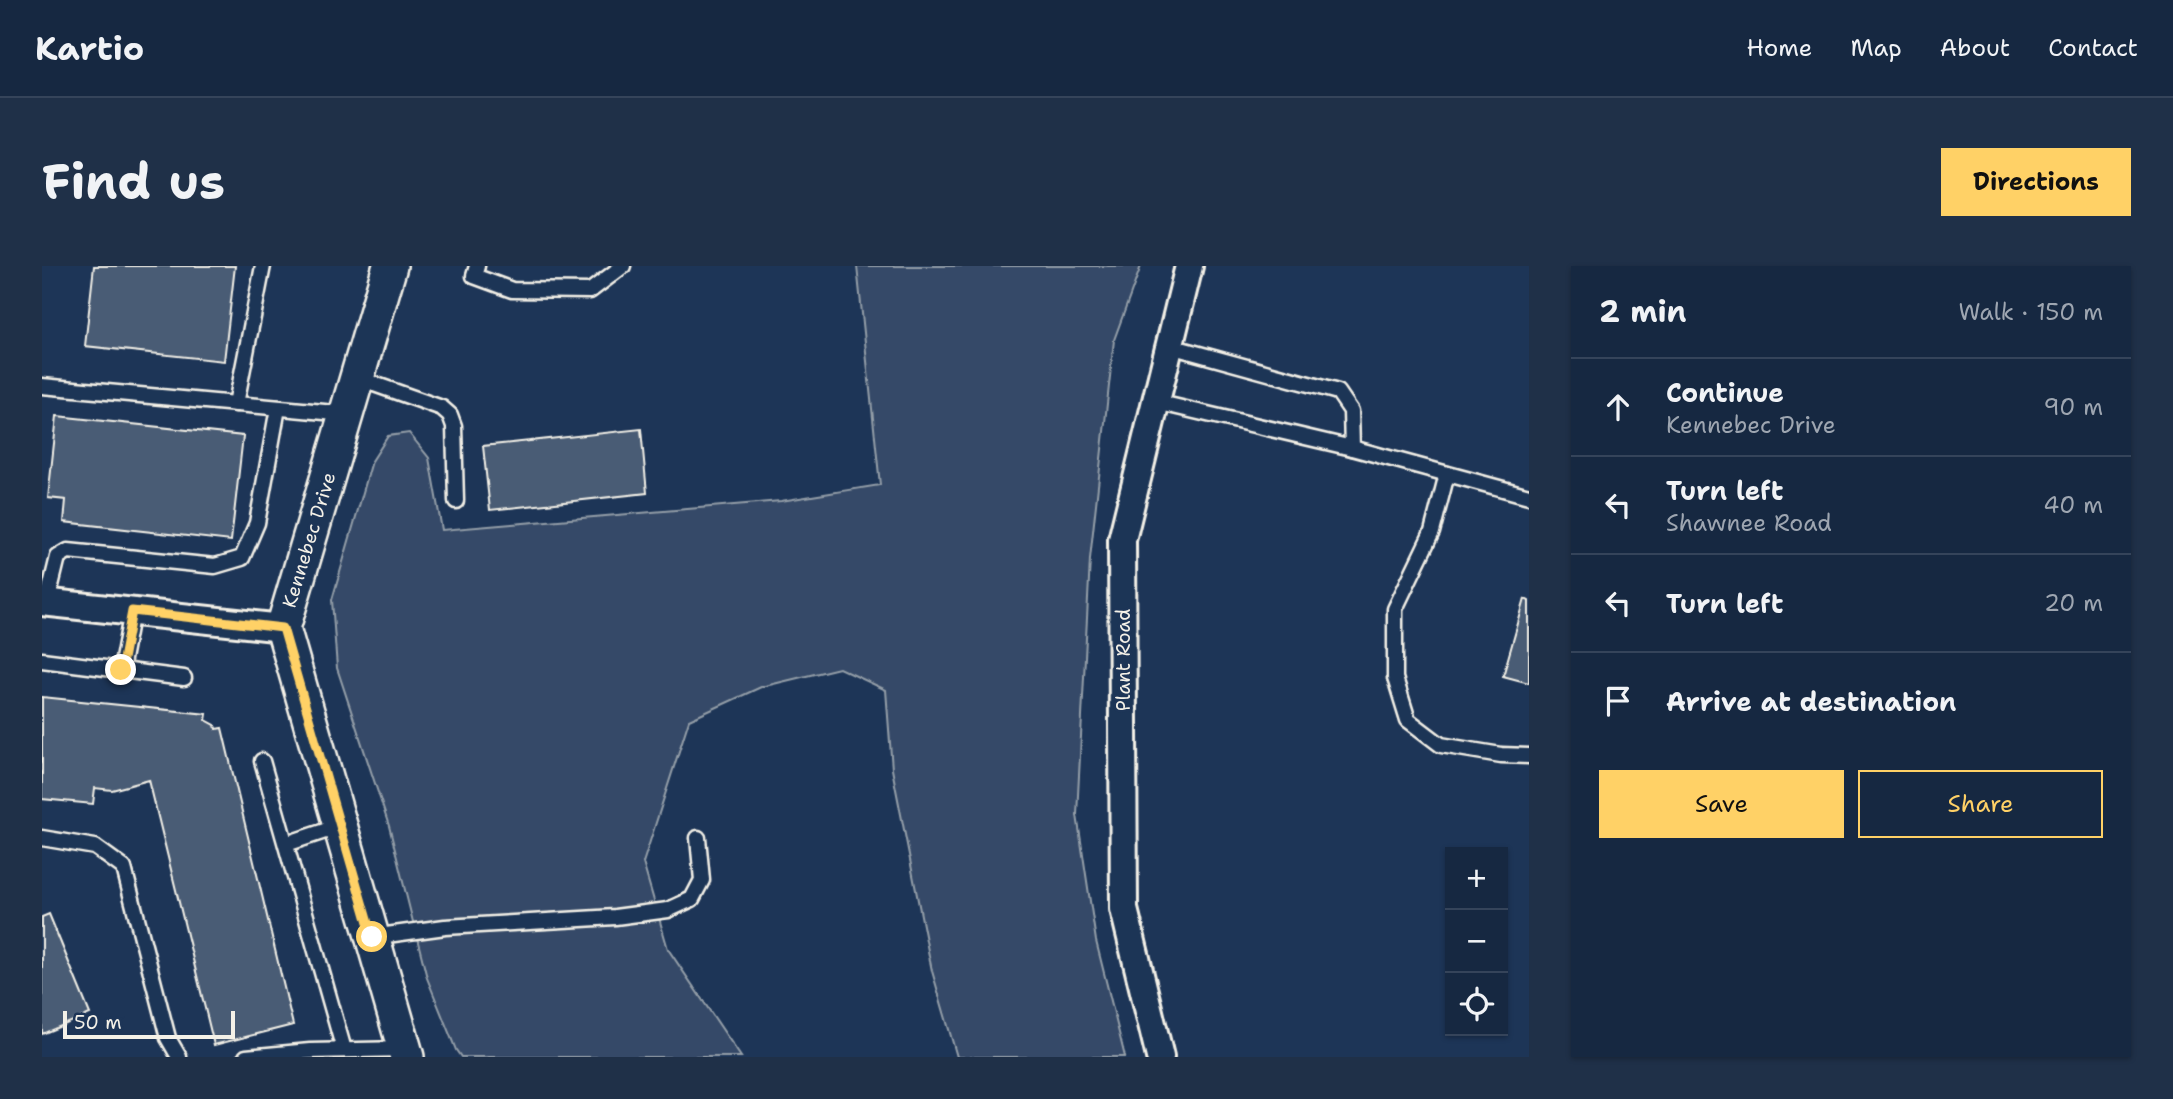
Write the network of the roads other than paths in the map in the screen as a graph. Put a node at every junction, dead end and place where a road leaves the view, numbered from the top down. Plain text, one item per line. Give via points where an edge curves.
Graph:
1 (263, 266) edge
2 (390, 266) edge
3 (477, 266) edge
4 (623, 266) edge
5 (1189, 266) edge
6 (1170, 346) junction
7 (357, 378) junction
8 (42, 386) edge
9 (1156, 402) junction
10 (236, 404) junction
11 (278, 408) junction
12 (346, 414) junction
13 (1352, 448) junction
14 (1447, 474) junction
15 (1529, 496) edge
16 (456, 501) dead end
17 (44, 602) edge
18 (132, 611) junction
19 (283, 628) junction
20 (42, 660) edge
21 (121, 670) junction
22 (184, 678) dead end
23 (1529, 755) edge
24 (262, 761) dead end
25 (340, 826) junction
26 (42, 838) edge
27 (698, 838) dead end
28 (286, 844) junction
29 (372, 937) junction
30 (344, 1050) junction
31 (406, 1053) edge
32 (179, 1057) edge
33 (246, 1057) edge
34 (1160, 1057) edge

1 - 10 lane
2 - 7 street, Kennebec Drive
3 - 4 lane via 474,276 512,290 590,291
5 - 6 street, Plant Road
6 - 9 street, Plant Road
6 - 13 lane via 1338,392 1351,411
7 - 12 street, Kennebec Drive
7 - 16 lane via 442,408 450,415
8 - 10 lane
9 - 13 lane
9 - 34 street, Plant Road via 1122,540 1124,909
10 - 11 lane
11 - 12 lane
11 - 17 lane via 257,523 242,558 215,566 68,551 58,557
12 - 19 street, Kennebec Drive
13 - 14 lane
14 - 15 lane
14 - 23 lane via 1433,532 1395,609 1395,678 1409,720 1441,745
17 - 18 street
18 - 19 street
18 - 21 lane
19 - 25 street, Kennebec Drive
20 - 21 lane
21 - 22 lane
24 - 28 lane
25 - 28 lane
25 - 29 street, Kennebec Drive
26 - 32 lane via 95,846 124,868 168,1038
27 - 29 lane via 702,880 692,899 668,910
28 - 30 lane
29 - 31 street, Kennebec Drive
30 - 31 lane
30 - 33 lane

